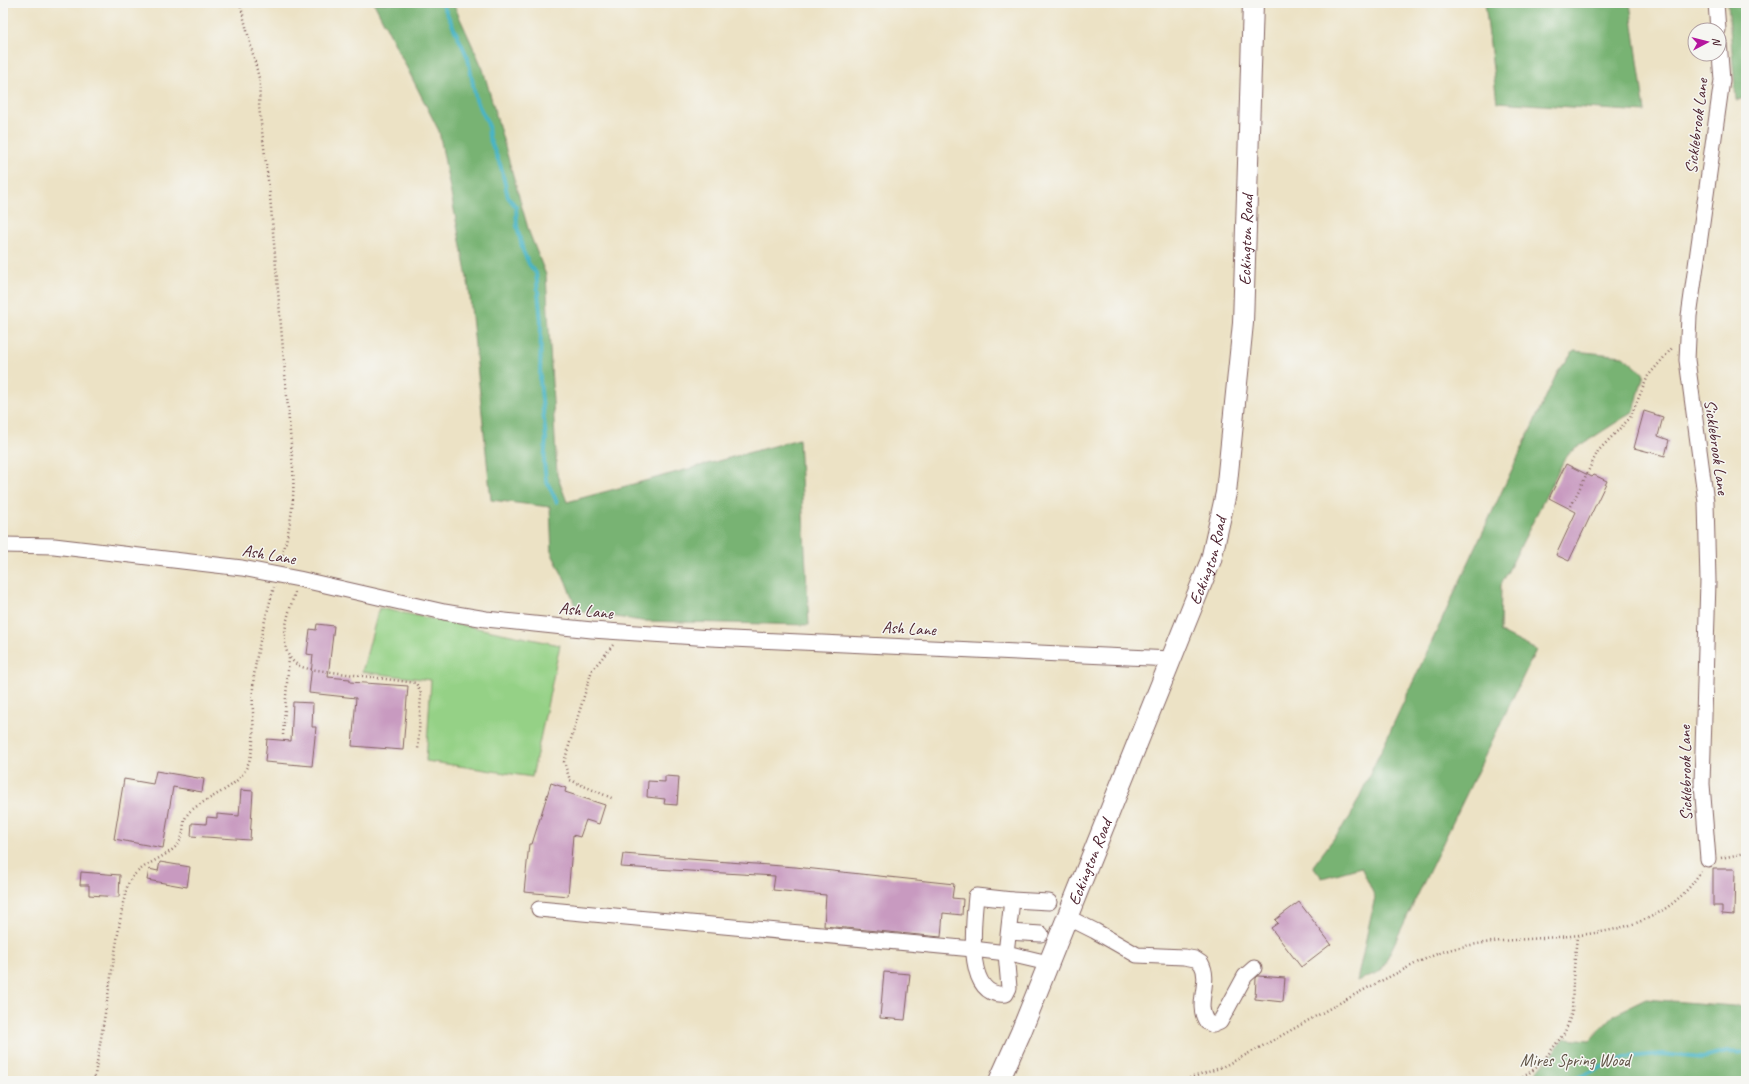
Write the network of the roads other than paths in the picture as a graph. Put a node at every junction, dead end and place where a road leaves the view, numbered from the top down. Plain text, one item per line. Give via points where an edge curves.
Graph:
1 (1253, 3) edge
2 (1716, 3) edge
3 (1717, 22) edge
4 (1721, 62) edge
5 (3, 545) edge
6 (1172, 659) junction
7 (1708, 859) road end
8 (1012, 900) junction
9 (1049, 902) dead end
10 (539, 908) dead end
11 (1067, 917) junction
12 (1009, 932) junction
13 (1041, 934) dead end
14 (973, 949) junction
15 (1006, 953) junction
16 (1048, 963) junction
17 (1254, 968) dead end
18 (999, 1081) edge

1 - 6 main road, Eckington Road via 1243,322 1226,493 1211,560
2 - 3 street
4 - 7 street, Sicklebrook Lane via 1722,80 1688,328 1687,360 1706,509 1708,581 1702,784
5 - 6 street, Ash Lane via 54,546 242,568 479,618 623,633
6 - 11 main road, Eckington Road
8 - 9 street
8 - 12 street
8 - 14 street via 976,896
10 - 14 street
11 - 16 main road, Eckington Road
11 - 17 street via 1136,956 1195,959 1203,967 1206,982 1201,1009 1207,1022 1213,1025 1220,1022 1245,976
12 - 13 street
12 - 15 street
14 - 15 street
14 - 15 street via 979,977 984,987 1000,995 1006,994 1009,988
15 - 16 street
16 - 18 main road, Eckington Road

